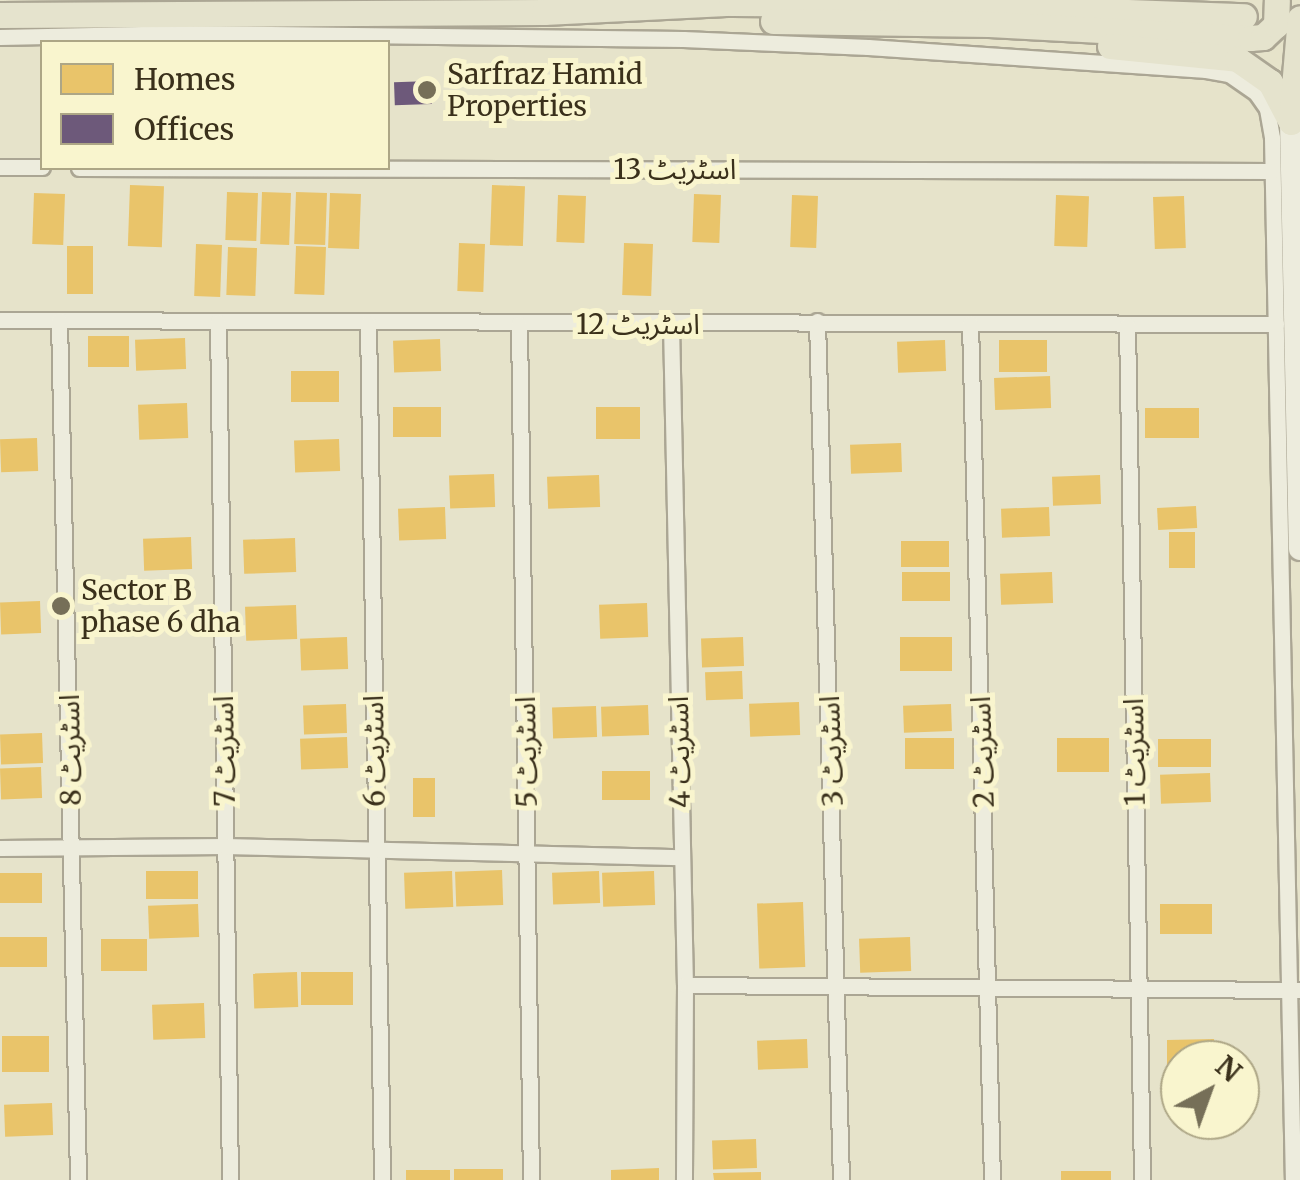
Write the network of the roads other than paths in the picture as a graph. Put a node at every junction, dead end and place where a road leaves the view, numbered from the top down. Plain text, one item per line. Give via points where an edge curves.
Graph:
1 (1277, 0) edge
2 (544, 12) junction
3 (0, 15) edge
4 (1244, 16) dead end
5 (1300, 18) edge
6 (909, 25) junction
7 (0, 37) edge
8 (1292, 122) junction
9 (0, 167) edge
10 (40, 168) edge
11 (390, 169) edge
12 (1272, 171) junction
13 (1284, 230) junction
14 (0, 320) edge
15 (59, 320) junction
16 (218, 322) junction
17 (818, 322) junction
18 (368, 323) junction
19 (519, 324) junction
20 (671, 324) junction
21 (970, 324) junction
22 (1276, 324) junction
23 (1127, 325) junction
24 (1300, 549) edge
25 (225, 846) junction
26 (0, 848) edge
27 (72, 848) junction
28 (376, 853) junction
29 (528, 855) junction
30 (681, 857) junction
31 (685, 985) junction
32 (838, 986) junction
33 (989, 987) junction
34 (1138, 988) junction
35 (1296, 990) edge
36 (78, 1180) edge
37 (230, 1180) edge
38 (382, 1180) edge
39 (531, 1180) edge
40 (684, 1180) edge
41 (841, 1180) edge
42 (992, 1180) edge
43 (1142, 1180) edge
44 (1294, 1180) edge

1 - 6 main road via 1276,25 1250,38
2 - 3 main road
2 - 4 main road via 675,4 910,4
2 - 6 main road via 640,21
5 - 8 main road
6 - 8 main road via 1227,55 1270,82
7 - 12 street via 683,40 1206,70 1239,80 1262,101 1270,119
8 - 13 main road
9 - 10 street
11 - 12 street, اسٹریٹ 13
12 - 13 street
13 - 22 street
13 - 24 main road
14 - 15 street, اسٹریٹ 12
15 - 16 street, اسٹریٹ 12
15 - 27 street, اسٹریٹ 8
16 - 18 street, اسٹریٹ 12
16 - 25 street, اسٹریٹ 7
17 - 20 street, اسٹریٹ 12
17 - 21 street, اسٹریٹ 12
17 - 32 street, اسٹریٹ 3
18 - 19 street, اسٹریٹ 12
18 - 28 street, اسٹریٹ 6
19 - 20 street, اسٹریٹ 12
19 - 29 street, اسٹریٹ 5
20 - 30 street, اسٹریٹ 4
21 - 23 street, اسٹریٹ 12
21 - 33 street, اسٹریٹ 2
22 - 23 street, اسٹریٹ 12
22 - 35 street
23 - 34 street, اسٹریٹ 1
25 - 27 street
25 - 28 street
25 - 37 street, اسٹریٹ 7
26 - 27 street
27 - 36 street, اسٹریٹ 8
28 - 29 street
28 - 38 street, اسٹریٹ 6
29 - 30 street
29 - 39 street, اسٹریٹ 5
30 - 31 street, اسٹریٹ 4
31 - 32 street
31 - 40 street, اسٹریٹ 4
32 - 33 street
32 - 41 street, اسٹریٹ 3
33 - 34 street
33 - 42 street, اسٹریٹ 2
34 - 35 street
34 - 43 street, اسٹریٹ 1
35 - 44 street

